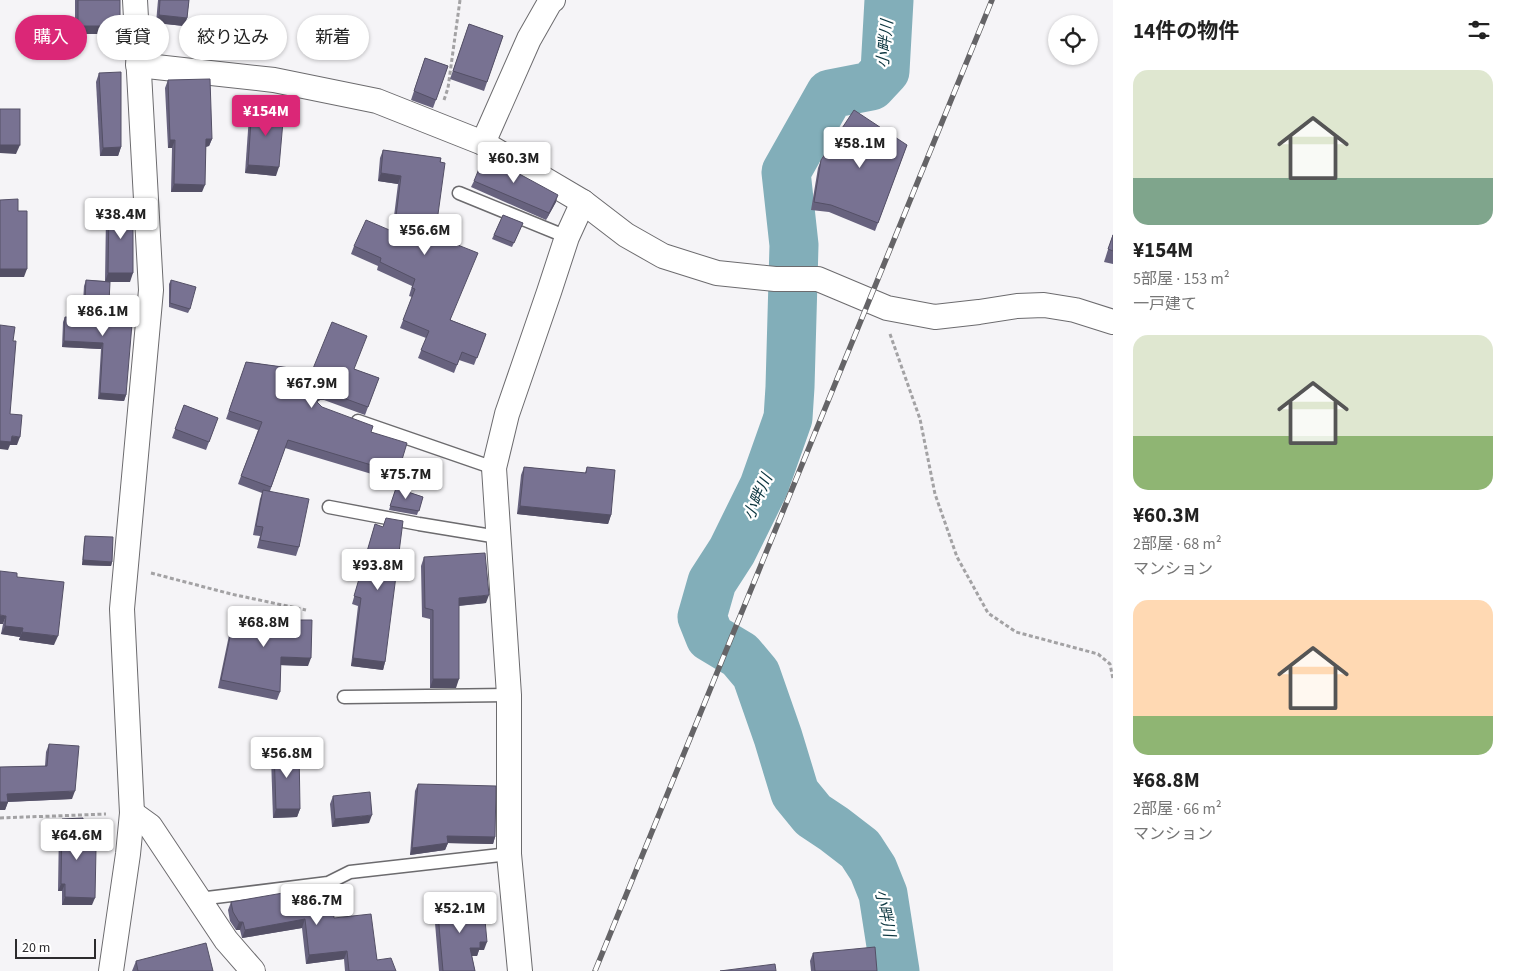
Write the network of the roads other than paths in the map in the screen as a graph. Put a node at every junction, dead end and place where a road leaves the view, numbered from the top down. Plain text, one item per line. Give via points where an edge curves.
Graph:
1 (134, 0) edge
2 (553, 0) edge
3 (138, 65) junction
4 (483, 143) junction
5 (459, 193) dead end
6 (583, 202) junction
7 (567, 237) junction
8 (1113, 322) edge
9 (347, 418) edge
10 (494, 468) junction
11 (329, 507) dead end
12 (498, 537) junction
13 (509, 695) junction
14 (344, 697) dead end
15 (132, 813) junction
16 (510, 854) junction
17 (199, 899) junction
18 (111, 971) edge
19 (253, 971) edge
20 (520, 971) edge

1 - 3 street
2 - 4 street via 529,39
3 - 4 street via 274,80 377,102
3 - 15 street via 151,290 122,609
4 - 6 street
5 - 7 lane
6 - 7 street
6 - 8 street via 626,235 663,256 717,272 775,279 818,279 887,308 935,317 1044,304
7 - 10 street via 508,414
9 - 10 lane
10 - 12 street
11 - 12 lane
12 - 13 street
13 - 14 lane
13 - 16 street
15 - 17 street via 150,826
15 - 18 street
16 - 17 lane via 350,872 328,883
16 - 20 street
17 - 19 street via 226,940

